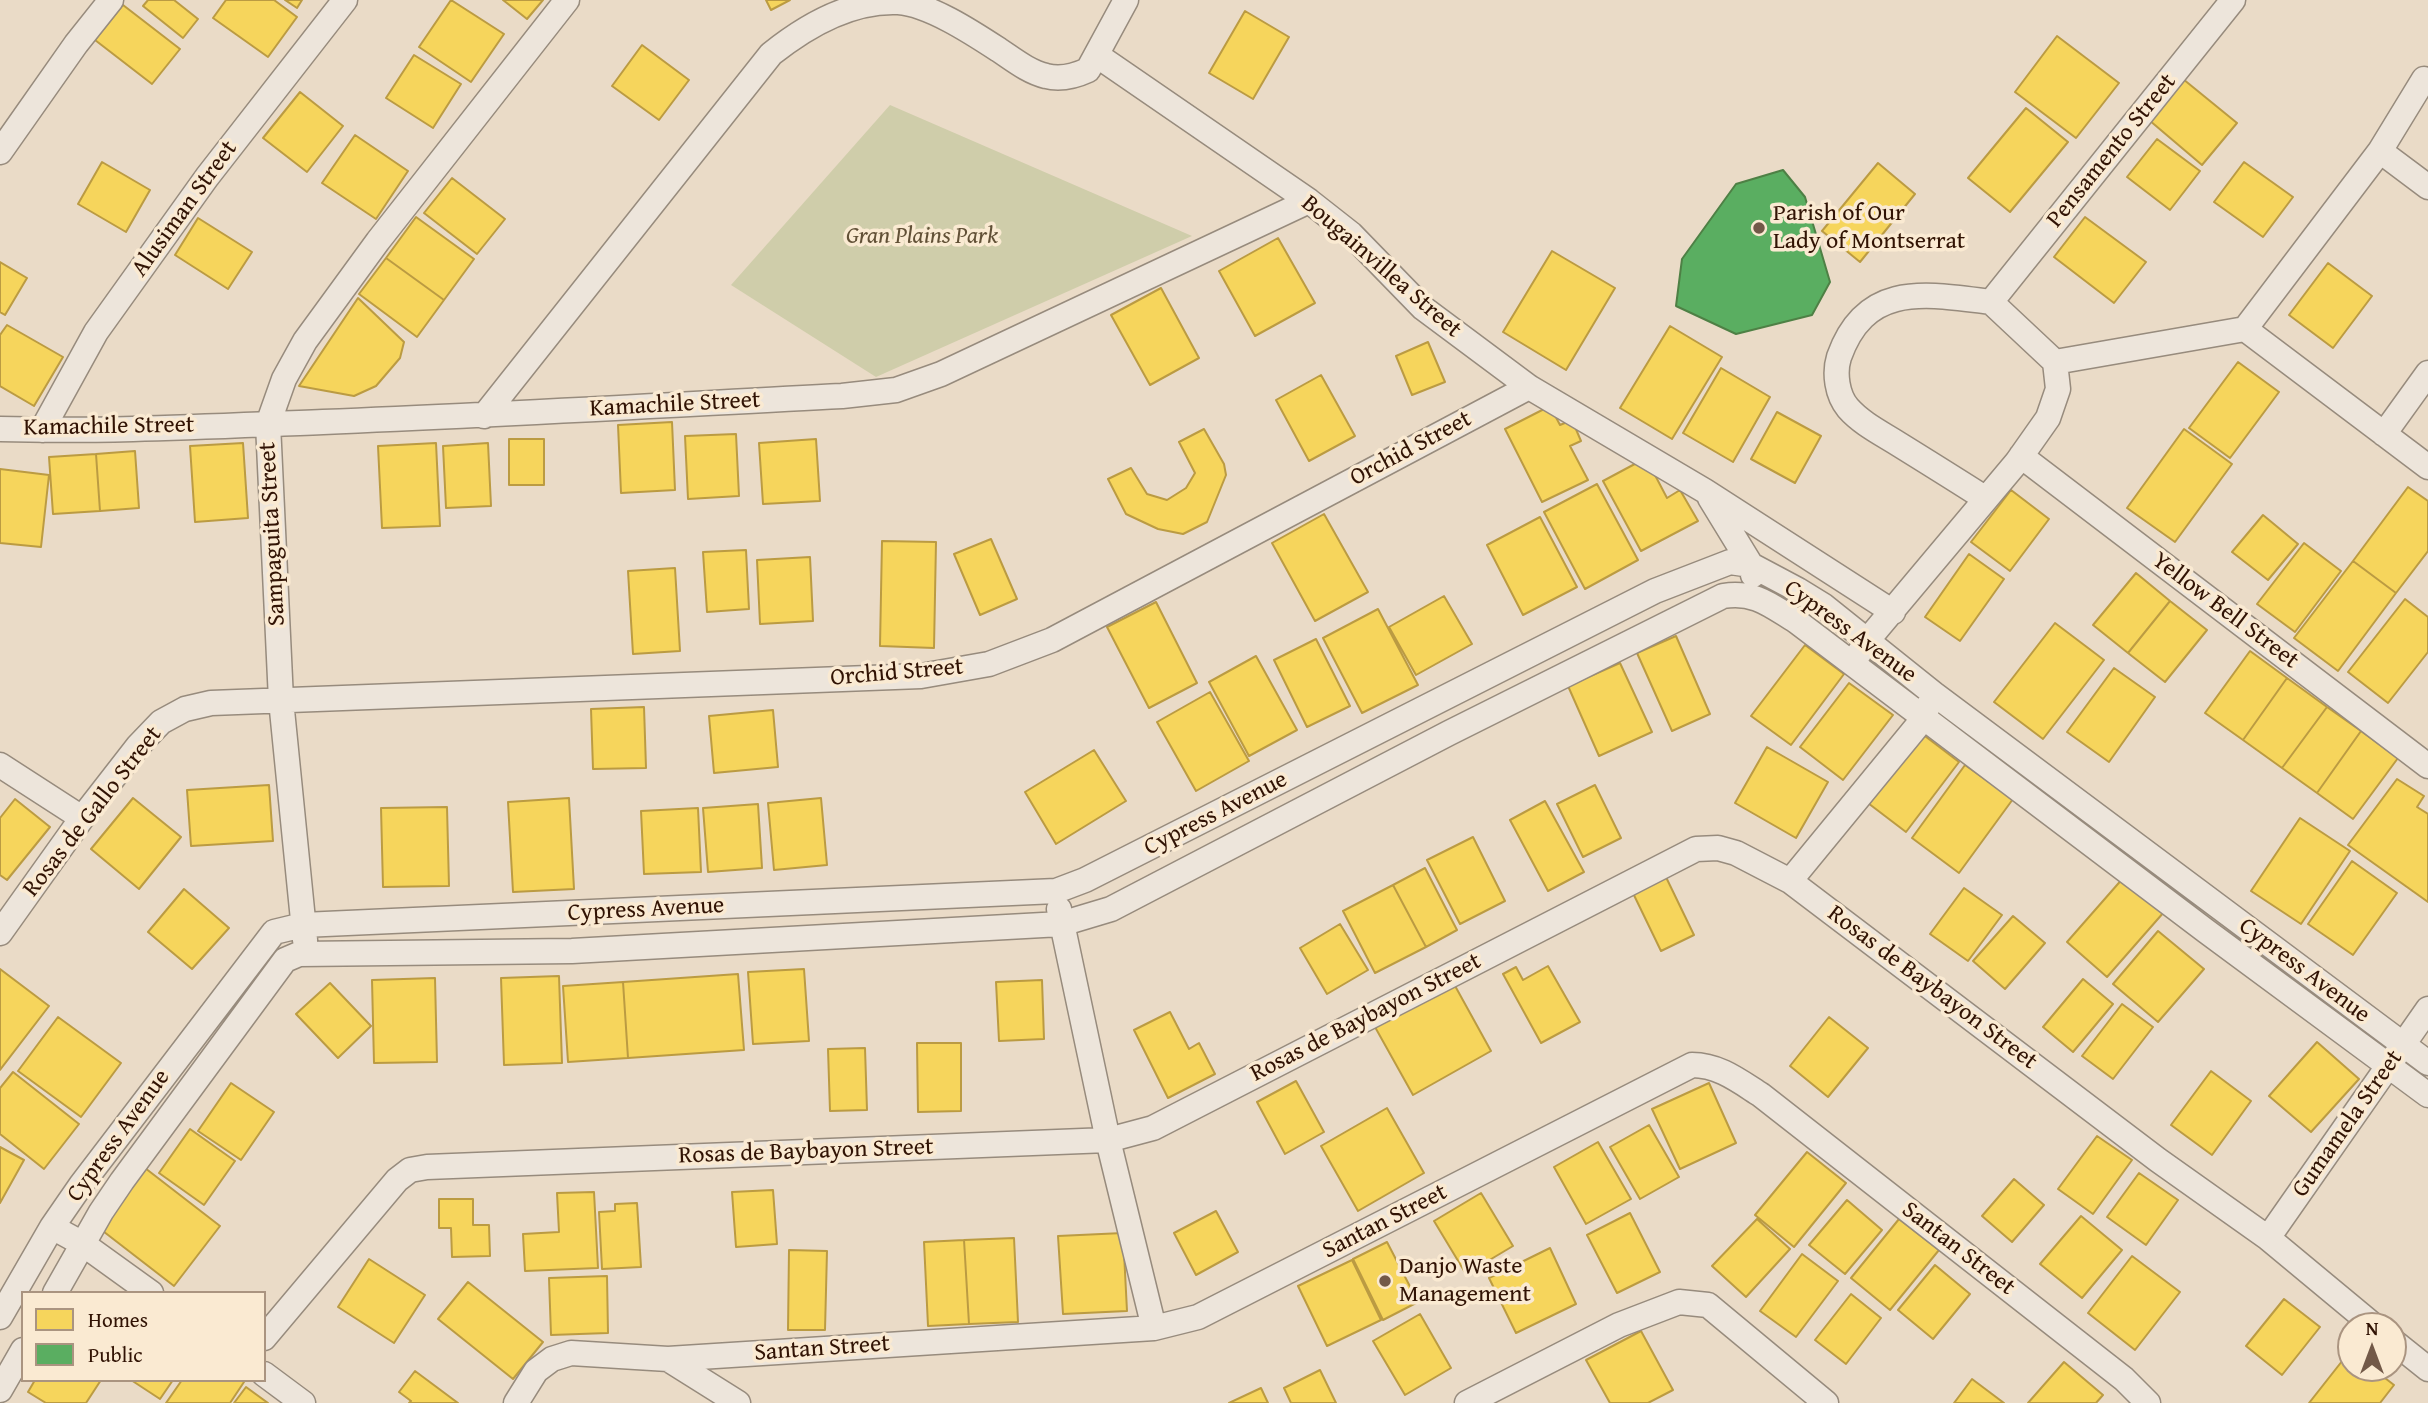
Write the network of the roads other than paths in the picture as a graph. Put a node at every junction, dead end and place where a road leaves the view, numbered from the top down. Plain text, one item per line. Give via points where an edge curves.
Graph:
1 (111, 0) edge
2 (345, 0) edge
3 (566, 0) edge
4 (1126, 0) edge
5 (2233, 0) edge
6 (1098, 56) junction
7 (2424, 79) dead end
8 (2380, 151) junction
9 (0, 152) edge
10 (2428, 187) edge
11 (1309, 201) junction
12 (1991, 302) junction
13 (2245, 329) junction
14 (2056, 362) junction
15 (2428, 373) edge
16 (1529, 387) junction
17 (484, 416) junction
18 (268, 424) junction
19 (0, 429) edge
20 (42, 430) junction
21 (2384, 434) junction
22 (2021, 456) junction
23 (2428, 467) edge
24 (1705, 491) junction
25 (1986, 499) junction
26 (1751, 565) junction
27 (1757, 597) junction
28 (1893, 612) junction
29 (1866, 642) junction
30 (1852, 664) junction
31 (1934, 694) junction
32 (281, 701) junction
33 (1433, 704) junction
34 (1923, 719) junction
35 (1449, 733) junction
36 (0, 765) edge
37 (2428, 766) edge
38 (82, 818) junction
39 (1790, 881) junction
40 (1056, 891) junction
41 (1061, 924) junction
42 (303, 925) junction
43 (0, 933) edge
44 (307, 954) junction
45 (2428, 1009) edge
46 (2404, 1046) junction
47 (2428, 1063) edge
48 (2388, 1067) junction
49 (2428, 1095) edge
50 (1108, 1140) junction
51 (52, 1227) junction
52 (2268, 1238) junction
53 (83, 1244) junction
54 (56, 1291) edge
55 (148, 1291) edge
56 (2357, 1312) edge
57 (0, 1317) edge
58 (1154, 1328) junction
59 (266, 1336) edge
60 (2407, 1352) edge
61 (21, 1353) edge
62 (668, 1359) junction
63 (2428, 1369) edge
64 (266, 1375) edge
65 (0, 1390) edge
66 (303, 1403) edge
67 (516, 1403) edge
68 (738, 1403) edge
69 (1467, 1403) edge
70 (1826, 1403) edge
71 (2148, 1403) edge

1 - 9 street
2 - 20 street, Alusiman Street via 207,177 96,332
3 - 18 street, Sampaguita Street via 305,341 284,379
4 - 6 street
5 - 12 street, Pensamento Street
6 - 11 street, Bougainvillea Street
6 - 17 street via 1088,71 1064,78 1045,76 925,8 898,2 870,4 821,19 771,54
7 - 8 street
8 - 10 street
8 - 13 street
11 - 16 street, Bougainvillea Street via 1351,234 1423,308
11 - 17 street, Kamachile Street via 941,374 896,390
12 - 14 street
12 - 25 street via 1932,295 1886,302 1868,311 1846,339 1837,386 1847,407 1867,424
13 - 14 street
13 - 21 street
14 - 22 street via 2055,404
15 - 21 street
16 - 24 street, Bougainvillea Street
16 - 32 street, Orchid Street via 1052,640 989,664 921,676
17 - 18 street, Kamachile Street
18 - 20 street, Kamachile Street
18 - 32 street, Sampaguita Street
19 - 20 street, Kamachile Street
21 - 23 street
22 - 25 street
22 - 37 street, Yellow Bell Street
24 - 26 street, Bougainvillea Street
24 - 28 street, Bougainvillea Street
25 - 28 street
26 - 27 street
26 - 29 street, Cypress Avenue via 1824,606
26 - 33 street, Cypress Avenue via 1730,562 1655,591
27 - 30 street, Cypress Avenue
27 - 35 street, Cypress Avenue via 1723,596
28 - 29 street
29 - 30 street
29 - 31 street, Cypress Avenue
30 - 34 street, Cypress Avenue
31 - 34 street
31 - 46 street, Cypress Avenue
32 - 38 street, Rosas de Gallo Street via 211,704 185,709 161,722
32 - 42 street, Sampaguita Street
33 - 35 street
33 - 40 street, Cypress Avenue
34 - 39 street
34 - 48 street, Cypress Avenue
35 - 41 street, Cypress Avenue via 1111,909
36 - 38 street
38 - 43 street, Rosas de Gallo Street
39 - 50 street, Rosas de Baybayon Street via 1736,853 1696,849 1153,1128
39 - 52 street, Rosas de Baybayon Street
40 - 41 street
40 - 42 street, Cypress Avenue
41 - 44 street, Cypress Avenue via 572,951
41 - 50 street
42 - 44 street, Sampaguita Street
42 - 51 street, Cypress Avenue via 269,935
44 - 53 street, Cypress Avenue via 285,960 122,1181
45 - 46 street, Gumamela Street
46 - 47 street, Cypress Avenue
46 - 48 street, Gumamela Street
48 - 49 street, Cypress Avenue
48 - 52 street, Gumamela Street
50 - 58 street
50 - 59 street, Rosas de Baybayon Street via 410,1170
51 - 53 street
51 - 57 street, Cypress Avenue
52 - 56 street, Rosas de Baybayon Street
53 - 54 street, Cypress Avenue
53 - 55 street
58 - 62 street, Santan Street
58 - 71 street, Santan Street via 1198,1317 1692,1065 1707,1065 1761,1095 2124,1379
60 - 63 street
61 - 65 street
62 - 67 street, Santan Street via 571,1353 536,1371
62 - 68 street
64 - 66 street
69 - 70 street via 1619,1325 1679,1302 1708,1305

